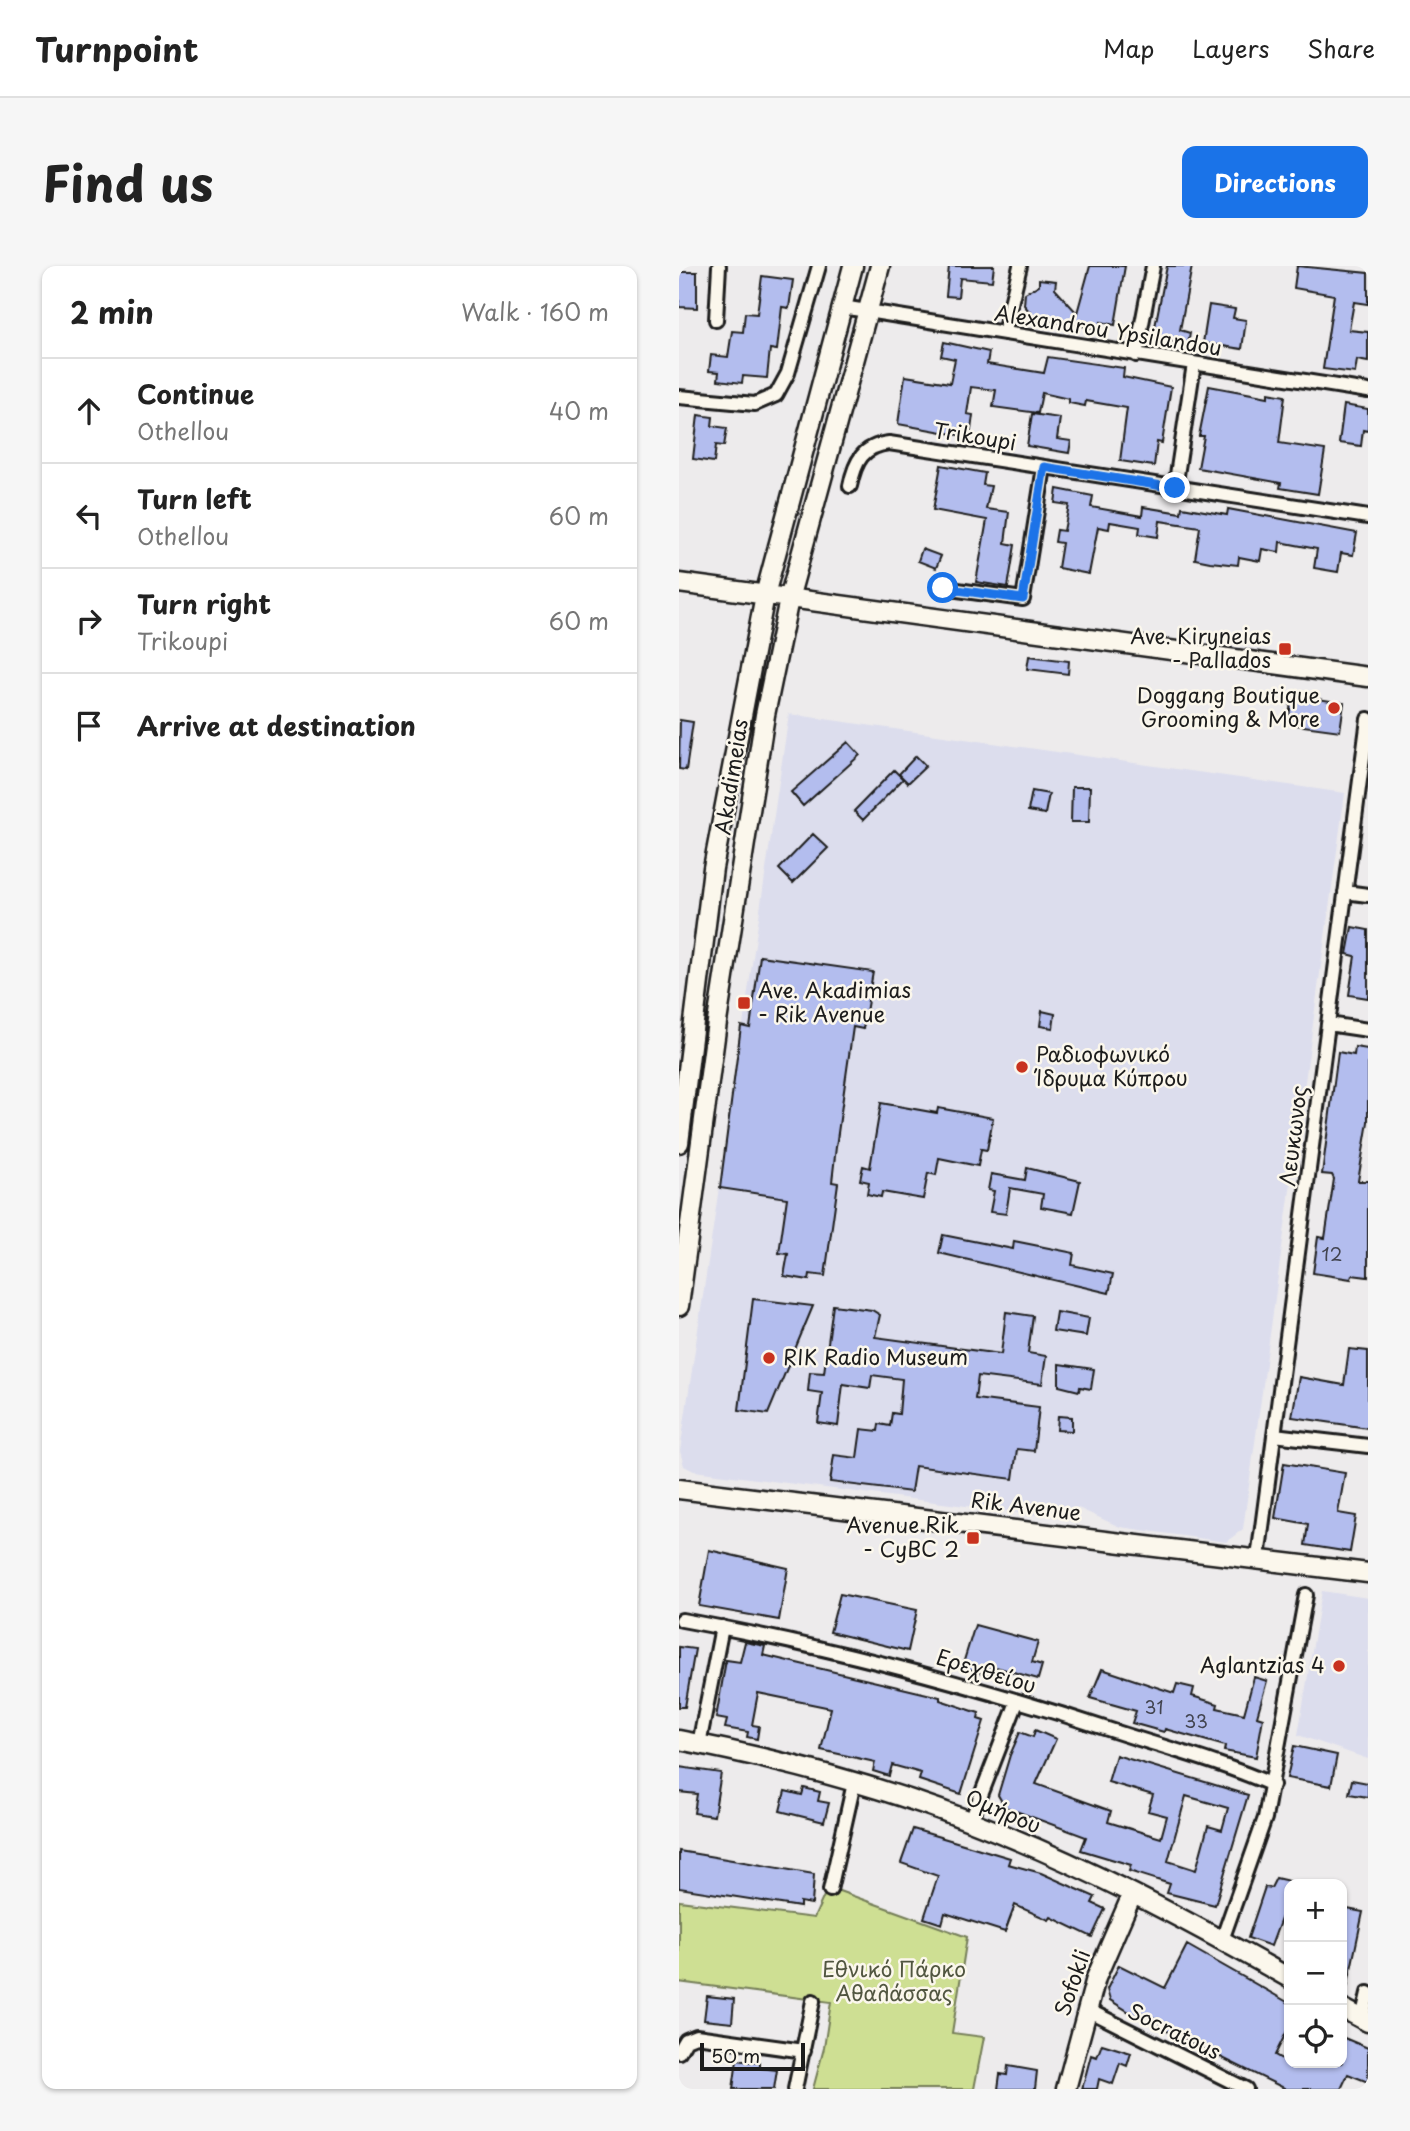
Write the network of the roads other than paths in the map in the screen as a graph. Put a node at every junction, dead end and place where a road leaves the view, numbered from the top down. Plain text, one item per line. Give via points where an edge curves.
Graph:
1 (719, 266) edge
2 (819, 266) edge
3 (853, 266) edge
4 (880, 266) edge
5 (1020, 266) edge
6 (1153, 266) edge
7 (842, 307) junction
8 (868, 313) junction
9 (716, 320) dead end
10 (1004, 333) junction
11 (1136, 355) junction
12 (1194, 364) junction
13 (1368, 391) edge
14 (679, 397) edge
15 (1044, 467) junction
16 (850, 485) dead end
17 (1175, 488) junction
18 (1368, 517) edge
19 (679, 583) edge
20 (943, 588) dead end
21 (765, 595) junction
22 (789, 599) junction
23 (1368, 677) edge
24 (1368, 719) edge
25 (1345, 892) junction
26 (1368, 895) edge
27 (1328, 1024) junction
28 (1368, 1030) edge
29 (679, 1143) edge
30 (679, 1306) edge
31 (1274, 1435) junction
32 (1368, 1446) edge
33 (679, 1489) edge
34 (1258, 1558) junction
35 (1368, 1573) edge
36 (1306, 1595) dead end
37 (682, 1620) dead end
38 (722, 1627) junction
39 (1017, 1702) junction
40 (679, 1741) edge
41 (699, 1744) junction
42 (854, 1783) junction
43 (1273, 1785) junction
44 (971, 1821) junction
45 (830, 1890) dead end
46 (1132, 1895) junction
47 (1222, 1940) junction
48 (1284, 1975) edge
49 (1368, 1993) edge
50 (813, 2001) dead end
51 (1086, 2009) junction
52 (1347, 2011) edge
53 (1365, 2021) edge
54 (804, 2051) junction
55 (679, 2052) edge
56 (795, 2089) edge
57 (1066, 2089) edge
58 (1246, 2089) edge

1 - 9 street
2 - 14 street via 788,373 776,395 755,404
3 - 7 main road, Akadimeias
4 - 8 main road, Akadimeias
5 - 10 street
6 - 11 street
7 - 8 street, Alexandrou Ypsilandou
7 - 21 main road, Akadimeias
8 - 10 street, Alexandrou Ypsilandou
8 - 22 main road, Akadimeias
10 - 11 street, Alexandrou Ypsilandou
11 - 12 street, Alexandrou Ypsilandou
12 - 13 street, Alexandrou Ypsilandou
12 - 17 street
15 - 16 street, Trikoupi via 889,443 875,445 859,456
15 - 17 street, Trikoupi
15 - 20 street via 1023,599
17 - 18 street, Trikoupi
19 - 21 main road
21 - 22 main road
21 - 29 main road, Akadimeias via 713,868
22 - 23 main road
22 - 30 main road, Akadimeias via 751,793
24 - 25 street, Λευκωνος
25 - 26 street
25 - 27 street, Λευκωνος
27 - 28 street
27 - 31 street, Λευκωνος
31 - 32 street
31 - 34 street, Λευκωνος
33 - 34 main road, Rik Avenue
34 - 35 main road, Rik Avenue
36 - 43 street
37 - 38 street, Ερεχθείου
38 - 39 street, Ερεχθείου via 895,1665
38 - 41 street
39 - 43 street, Ερεχθείου
39 - 44 street
40 - 41 main road, Ομήρου
41 - 42 main road, Ομήρου
42 - 44 main road, Ομήρου
42 - 45 street
43 - 47 street
44 - 46 main road, Ομήρου
46 - 47 main road, Ομήρου
46 - 51 main road, Sofokli
47 - 48 main road, Ομήρου
49 - 53 street
50 - 54 street
51 - 57 main road, Sofokli
51 - 58 street, Socratous
52 - 53 main road
54 - 55 street via 696,2036 686,2040
54 - 56 street

